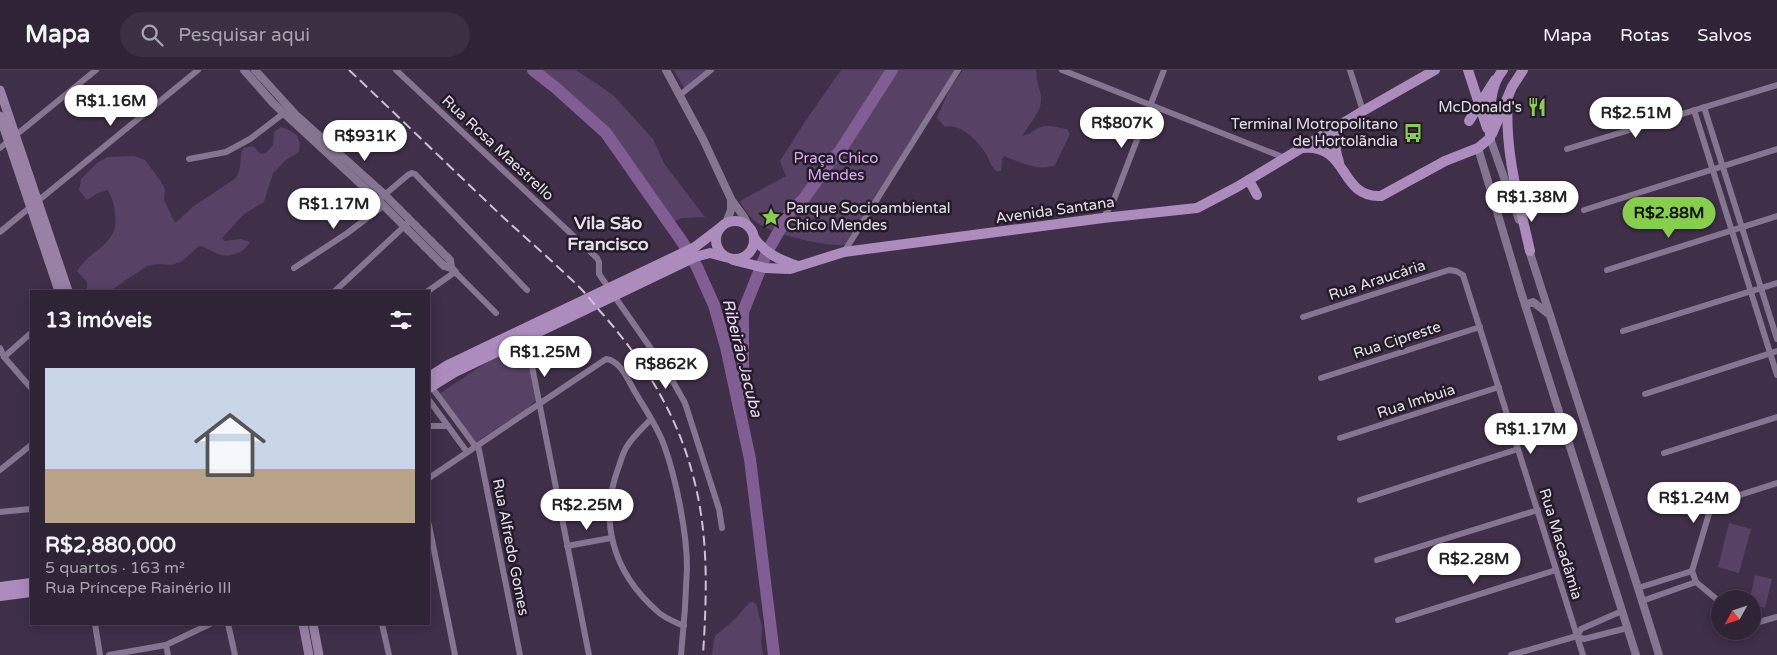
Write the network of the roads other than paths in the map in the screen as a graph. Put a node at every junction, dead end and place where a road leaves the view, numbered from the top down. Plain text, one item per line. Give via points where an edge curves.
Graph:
1 (96, 70) edge
2 (198, 70) edge
3 (244, 70) edge
4 (255, 70) edge
5 (396, 70) edge
6 (666, 70) edge
7 (710, 70) edge
8 (958, 70) edge
9 (1062, 70) edge
10 (1164, 70) edge
11 (1350, 70) edge
12 (1435, 70) edge
13 (1468, 70) edge
14 (1523, 70) edge
15 (1500, 72) edge
16 (1777, 85) edge
17 (0, 90) edge
18 (680, 95) junction
19 (1508, 98) junction
20 (1479, 103) junction
21 (1151, 104) junction
22 (1699, 109) junction
23 (1363, 111) junction
24 (284, 114) junction
25 (0, 116) edge
26 (1350, 119) junction
27 (1469, 121) dead end
28 (12, 138) junction
29 (1490, 138) junction
30 (0, 148) edge
31 (1302, 148) junction
32 (1478, 148) junction
33 (1777, 148) edge
34 (1567, 149) dead end
35 (1285, 158) junction
36 (189, 159) dead end
37 (1340, 164) junction
38 (1718, 167) junction
39 (1248, 180) junction
40 (1257, 195) dead end
41 (731, 199) junction
42 (382, 200) junction
43 (1112, 202) junction
44 (34, 204) junction
45 (1584, 210) dead end
46 (1777, 216) edge
47 (1114, 217) junction
48 (1103, 218) junction
49 (407, 224) junction
50 (723, 226) junction
51 (748, 226) junction
52 (1737, 229) junction
53 (0, 232) edge
54 (754, 239) junction
55 (1530, 251) junction
56 (844, 252) junction
57 (693, 253) junction
58 (729, 258) junction
59 (799, 266) junction
60 (294, 268) dead end
61 (453, 270) junction
62 (1607, 270) dead end
63 (1458, 271) joint
64 (1777, 282) edge
65 (1756, 289) junction
66 (59, 290) edge
67 (68, 290) edge
68 (335, 290) edge
69 (429, 290) edge
70 (527, 290) dead end
71 (1525, 304) junction
72 (496, 313) dead end
73 (1550, 315) junction
74 (1303, 317) dead end
75 (1480, 327) junction
76 (1623, 331) dead end
77 (30, 334) edge
78 (1777, 339) edge
79 (0, 348) edge
80 (1774, 352) edge
81 (530, 356) dead end
82 (4, 357) junction
83 (1777, 375) edge
84 (1321, 378) dead end
85 (430, 384) edge
86 (430, 385) edge
87 (30, 387) edge
88 (1499, 387) junction
89 (1645, 394) dead end
90 (430, 401) edge
91 (539, 404) junction
92 (1777, 417) edge
93 (651, 419) junction
94 (430, 426) edge
95 (448, 426) junction
96 (1340, 438) dead end
97 (30, 446) edge
98 (477, 446) junction
99 (1518, 448) junction
100 (467, 452) junction
101 (1664, 453) dead end
102 (0, 470) edge
103 (430, 477) edge
104 (1777, 483) edge
105 (1360, 500) dead end
106 (30, 509) edge
107 (1538, 510) junction
108 (0, 512) edge
109 (722, 528) dead end
110 (430, 530) edge
111 (611, 538) junction
112 (567, 546) junction
113 (1377, 560) dead end
114 (1556, 570) junction
115 (1692, 571) junction
116 (1667, 578) junction
117 (1696, 582) junction
118 (30, 583) edge
119 (0, 587) edge
120 (1638, 588) junction
121 (1671, 590) junction
122 (30, 592) edge
123 (1711, 594) edge
124 (0, 596) edge
125 (1642, 601) junction
126 (1622, 610) junction
127 (1777, 617) edge
128 (1398, 620) dead end
129 (1761, 621) edge
130 (95, 625) edge
131 (208, 625) edge
132 (228, 625) edge
133 (303, 625) edge
134 (313, 625) edge
135 (382, 625) edge
136 (684, 626) junction
137 (1627, 628) junction
138 (1577, 636) junction
139 (166, 645) junction
140 (100, 655) edge
141 (110, 655) edge
142 (168, 655) edge
143 (235, 655) edge
144 (309, 655) edge
145 (320, 655) edge
146 (389, 655) edge
147 (455, 655) edge
148 (520, 655) edge
149 (589, 655) edge
150 (681, 655) edge
151 (1511, 655) edge
152 (1583, 655) edge
153 (1636, 655) edge
154 (1658, 655) edge

1 - 28 street
2 - 44 street
3 - 24 street
4 - 42 street
5 - 109 street, Rua Rosa Maestrello via 597,258 599,274 652,348 685,403
6 - 18 street
7 - 18 street
8 - 56 street
9 - 21 street
10 - 21 street
11 - 23 street
12 - 23 main road, Avenida Santana
13 - 20 main road
14 - 19 main road
15 - 20 main road
15 - 29 main road via 1491,112
16 - 22 street
17 - 28 main road
18 - 41 street
19 - 29 main road
19 - 55 main road via 1508,149
20 - 27 main road
20 - 29 main road
21 - 35 street
21 - 43 street
22 - 34 street
22 - 38 street
22 - 38 street
23 - 26 main road, Avenida Santana
24 - 36 street via 226,152
24 - 42 street
25 - 28 main road
26 - 31 main road, Avenida Santana
26 - 37 main road, Avenida Santana via 1336,138
28 - 30 street
28 - 44 main road
29 - 32 main road, Avenida Santana
29 - 55 street
31 - 35 main road, Avenida Santana
31 - 37 main road, Avenida Santana via 1320,149
32 - 37 main road, Avenida Santana via 1445,161 1381,196 1364,194 1356,189
32 - 71 street
33 - 38 street
35 - 39 main road, Avenida Santana
38 - 45 street
38 - 52 street
38 - 52 street
39 - 40 main road
39 - 47 main road, Avenida Santana via 1197,208
41 - 50 street via 730,214
41 - 51 street
42 - 49 street
42 - 49 street
42 - 60 street via 346,234
42 - 70 street via 408,175 415,174
43 - 47 street
43 - 48 street
44 - 53 street
44 - 66 main road
44 - 67 main road
46 - 52 street
47 - 48 main road, Avenida Santana
48 - 56 main road, Avenida Santana
49 - 61 street via 450,260
49 - 68 street
50 - 51 main road via 737,221
50 - 57 main road, Avenida Santana
50 - 58 main road via 716,236 717,246
51 - 54 main road
52 - 62 street
52 - 65 street
52 - 65 street
54 - 58 main road via 747,256
54 - 59 main road via 768,253
55 - 73 street
56 - 59 main road, Avenida Santana
57 - 58 main road, Avenida Santana
57 - 85 main road, Avenida Santana via 522,335
58 - 59 main road, Avenida Santana via 785,270
61 - 69 street
61 - 72 street
63 - 74 street, Rua Araucária via 1447,271
63 - 75 street, Rua Macadâmia via 1465,279
64 - 65 street
65 - 76 street
65 - 78 street
65 - 80 street
71 - 73 street via 1533,302
71 - 126 street
73 - 120 street
75 - 84 street, Rua Cipreste
75 - 88 street, Rua Macadâmia
77 - 82 street
79 - 82 street
80 - 83 street
80 - 89 street
81 - 91 street
82 - 87 street
86 - 98 street
88 - 96 street, Rua Imbuia
88 - 99 street, Rua Macadâmia
90 - 95 street
91 - 93 street via 606,359 618,364
91 - 98 street
91 - 112 street
92 - 101 street
93 - 111 street via 626,447 614,480 608,514
93 - 136 street via 664,445 683,524 687,566
94 - 95 street
95 - 100 street
97 - 102 street
98 - 100 street
98 - 148 street, Rua Alfredo Gomes
99 - 105 street
99 - 107 street, Rua Macadâmia
100 - 103 street
104 - 115 street via 1721,501 1710,510
106 - 108 street
107 - 113 street
107 - 114 street, Rua Macadâmia
110 - 147 street
111 - 112 street
111 - 136 street via 622,568 636,591 658,613
112 - 149 street
114 - 128 street
114 - 138 street, Rua Macadâmia
115 - 116 street
115 - 117 street
116 - 120 street
116 - 121 street
117 - 121 street
117 - 123 street
118 - 119 main road
120 - 125 street
121 - 125 street
122 - 124 main road
125 - 154 street
126 - 137 street
126 - 138 street via 1581,629
127 - 129 street
130 - 140 street
131 - 139 street
132 - 143 street
133 - 144 main road
134 - 145 main road
135 - 146 street
136 - 150 street
137 - 138 street via 1584,639
137 - 153 street
138 - 151 street
138 - 152 street, Rua Macadâmia
139 - 141 street
139 - 142 street

